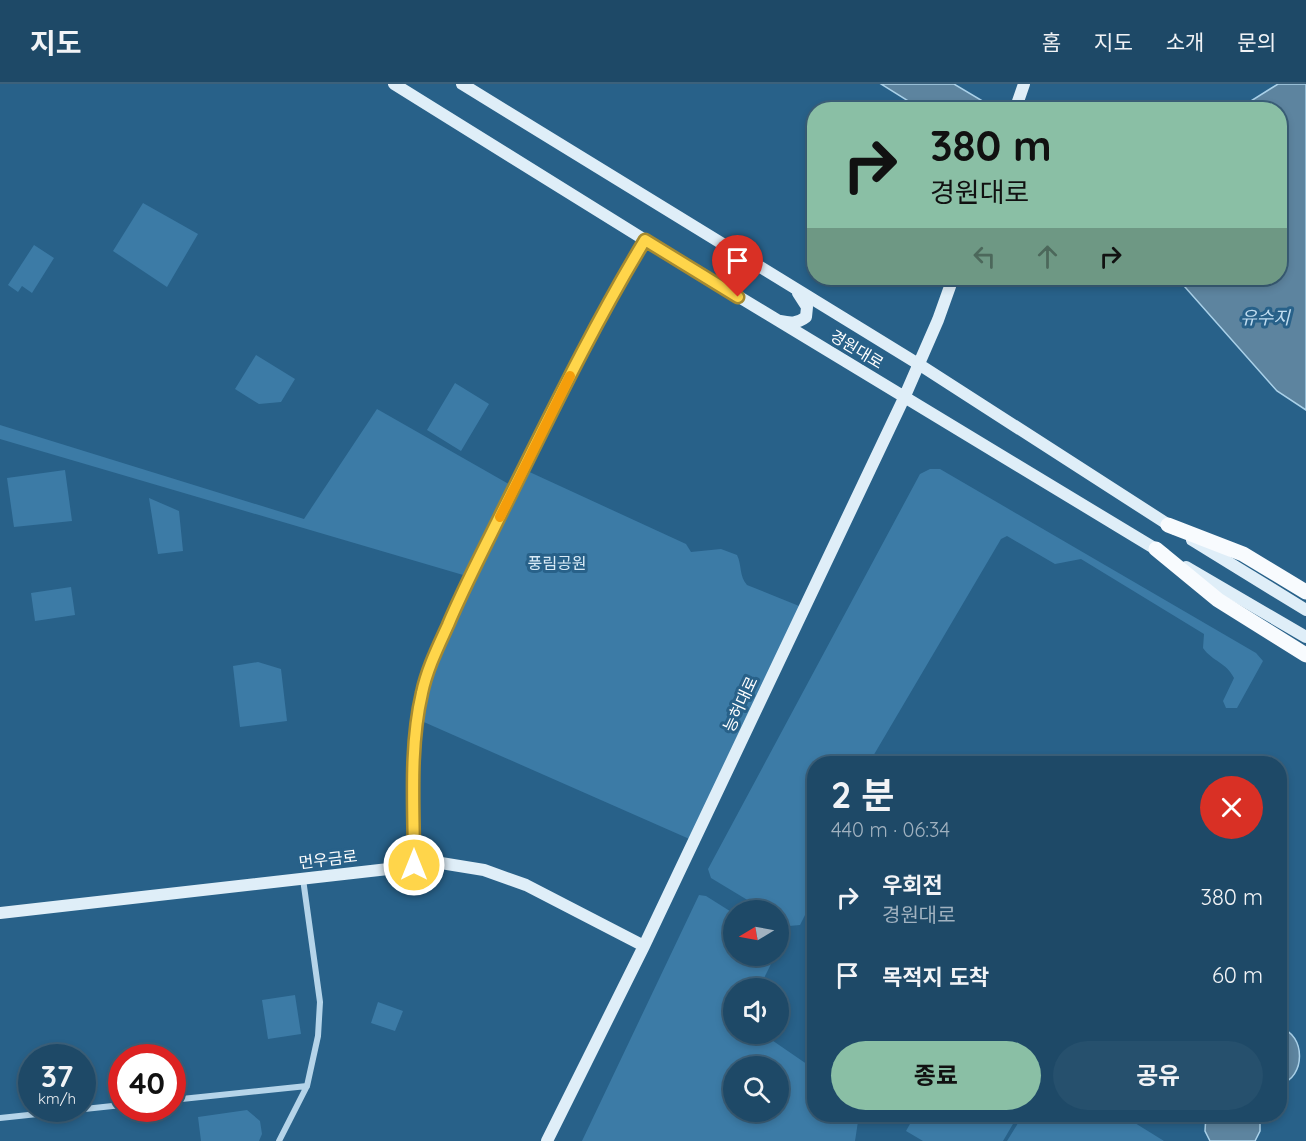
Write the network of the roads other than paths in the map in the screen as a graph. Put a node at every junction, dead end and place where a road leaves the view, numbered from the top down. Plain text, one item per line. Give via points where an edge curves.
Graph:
1 (394, 84) edge
2 (462, 84) edge
3 (1024, 84) edge
4 (1018, 102) edge
5 (645, 240) junction
6 (949, 285) edge
7 (794, 288) junction
8 (776, 320) junction
9 (920, 365) junction
10 (904, 398) junction
11 (1168, 525) junction
12 (1156, 549) junction
13 (1306, 592) edge
14 (1306, 610) edge
15 (1306, 637) edge
16 (1306, 655) edge
17 (414, 865) junction
18 (303, 879) junction
19 (0, 913) edge
20 (644, 946) junction
21 (307, 1086) junction
22 (186, 1099) edge
23 (108, 1106) edge
24 (0, 1118) edge
25 (279, 1141) edge
26 (547, 1141) edge

1 - 5 main road, 경원대로
2 - 7 main road, 경원대로
3 - 4 main road
5 - 8 main road, 경원대로
5 - 17 street via 554,406 436,650 417,719
6 - 9 main road, 능허대로
7 - 8 main road via 807,307 806,317 792,323
7 - 9 main road, 경원대로
8 - 10 main road, 경원대로
9 - 10 main road, 능허대로
9 - 11 main road, 경원대로
10 - 12 main road, 경원대로
10 - 20 main road, 능허대로
11 - 13 main road via 1243,554
11 - 14 main road, 경원대로
12 - 15 main road, 경원대로
12 - 16 main road via 1218,600
17 - 18 main road, 먼우금로
17 - 20 main road, 먼우금로 via 441,863 484,870 526,885
18 - 19 main road, 먼우금로
18 - 21 street via 320,1002 318,1036
20 - 26 main road, 능허대로
21 - 22 street
21 - 25 street
23 - 24 street

